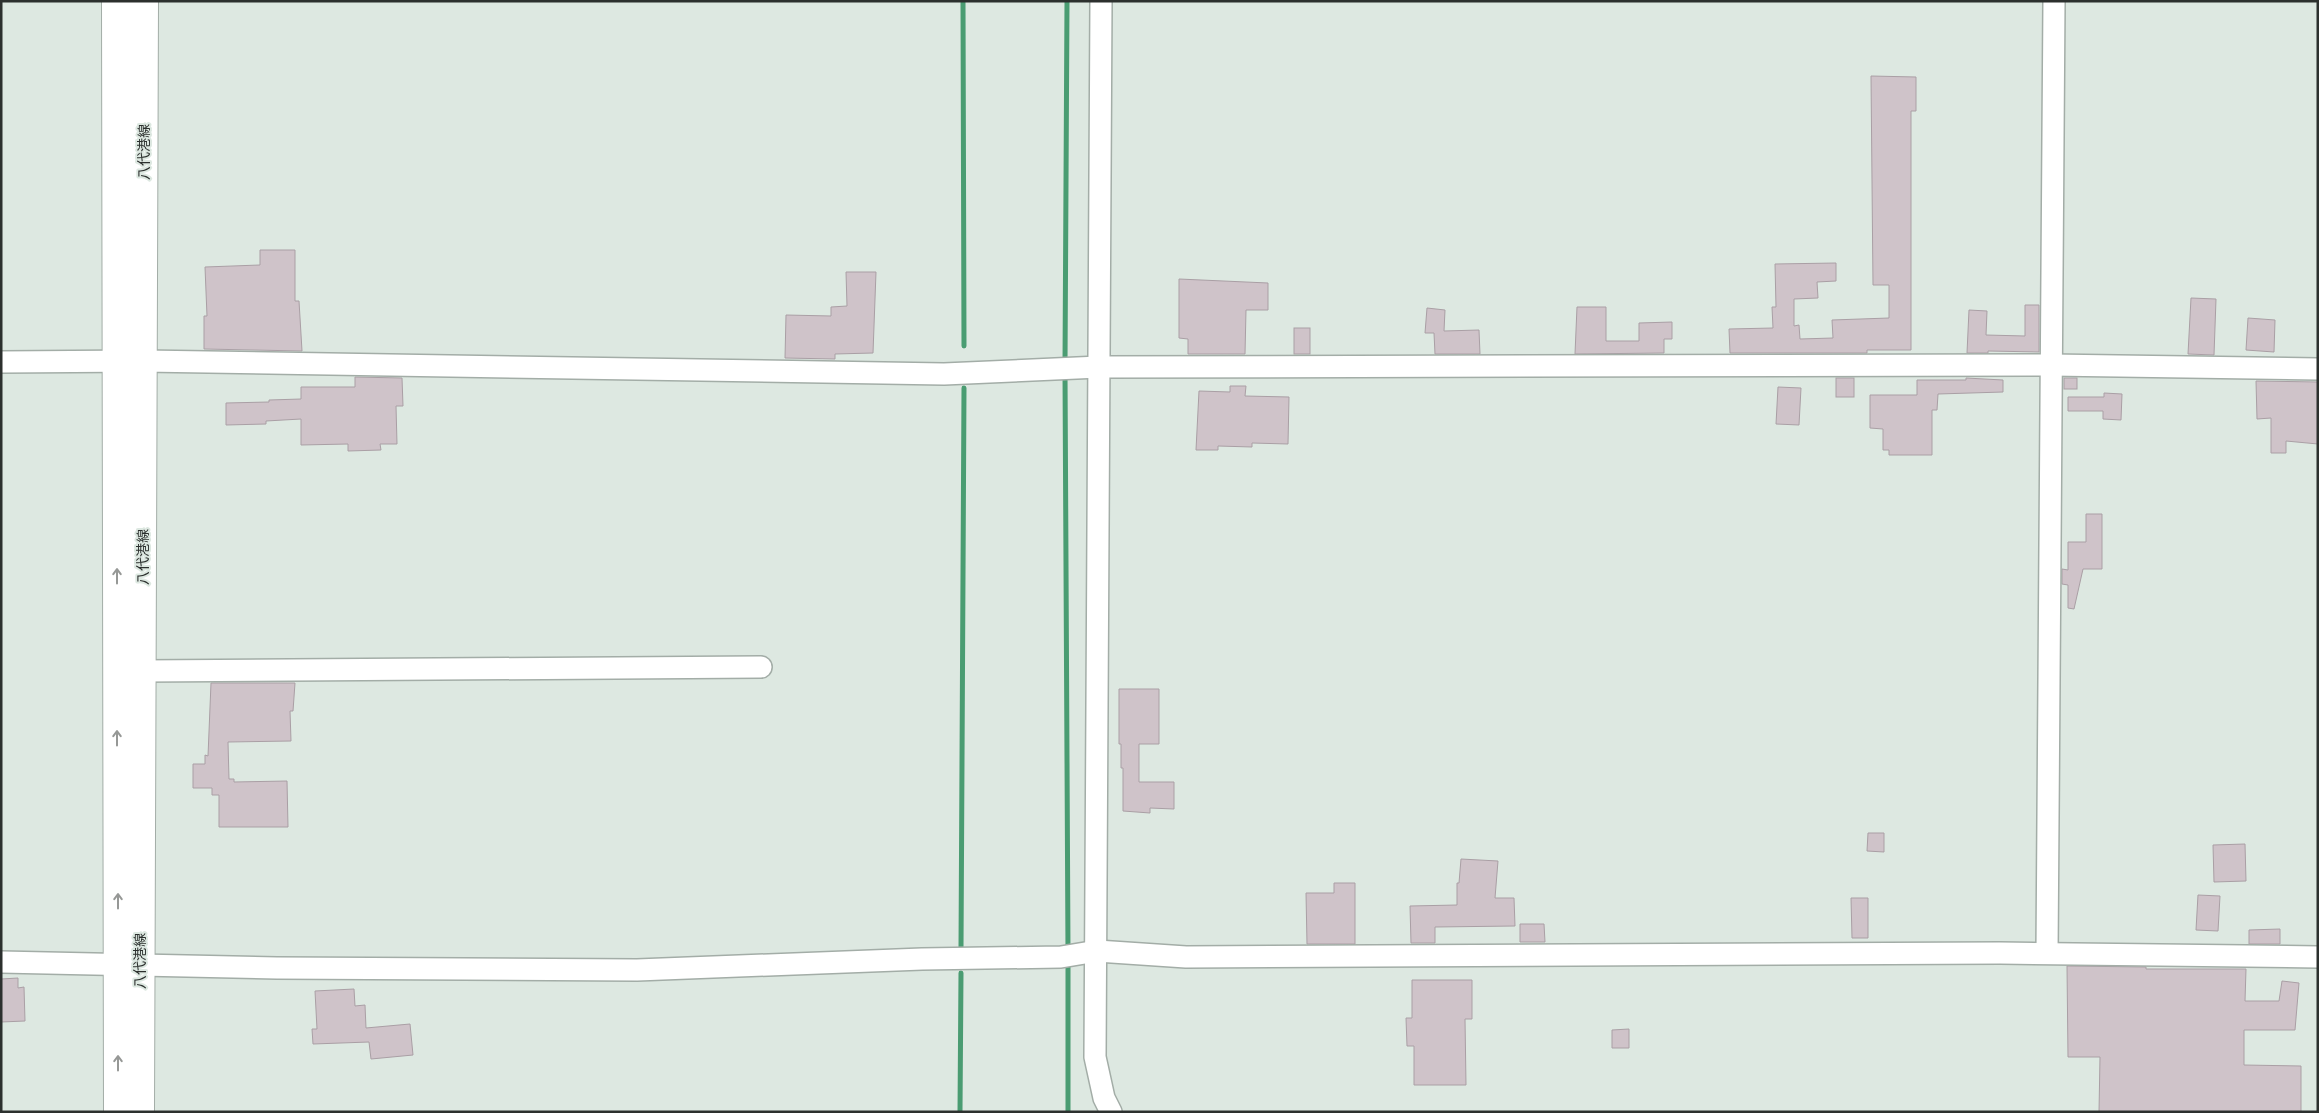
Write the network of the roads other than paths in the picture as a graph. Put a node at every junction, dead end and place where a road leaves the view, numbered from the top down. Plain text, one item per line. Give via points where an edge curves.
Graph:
1 (116, 1) edge
2 (144, 1) edge
3 (1101, 1) edge
4 (2054, 1) edge
5 (116, 361) junction
6 (144, 361) junction
7 (1, 362) edge
8 (2051, 365) junction
9 (1099, 367) junction
10 (2318, 369) edge
11 (761, 667) dead end
12 (142, 671) junction
13 (1097, 951) junction
14 (2047, 953) junction
15 (2318, 957) edge
16 (1, 962) edge
17 (129, 965) junction
18 (118, 1112) edge
19 (140, 1112) edge
20 (1111, 1112) edge

1 - 5 main road, 八代港線
2 - 6 main road, 八代港線
3 - 9 street
4 - 8 street
5 - 6 street
5 - 7 street
17 -> 5 main road, 八代港線
6 - 9 street via 944,374
6 - 12 main road, 八代港線
8 - 9 street
8 - 10 street
8 - 14 street
9 - 13 street
11 - 12 street
12 - 17 main road, 八代港線
13 - 14 street via 1186,957
13 - 17 street via 1060,957 637,970
13 - 20 street via 1095,1057 1104,1098
14 - 15 street
16 - 17 street
18 -> 17 main road, 八代港線
17 - 19 main road, 八代港線

